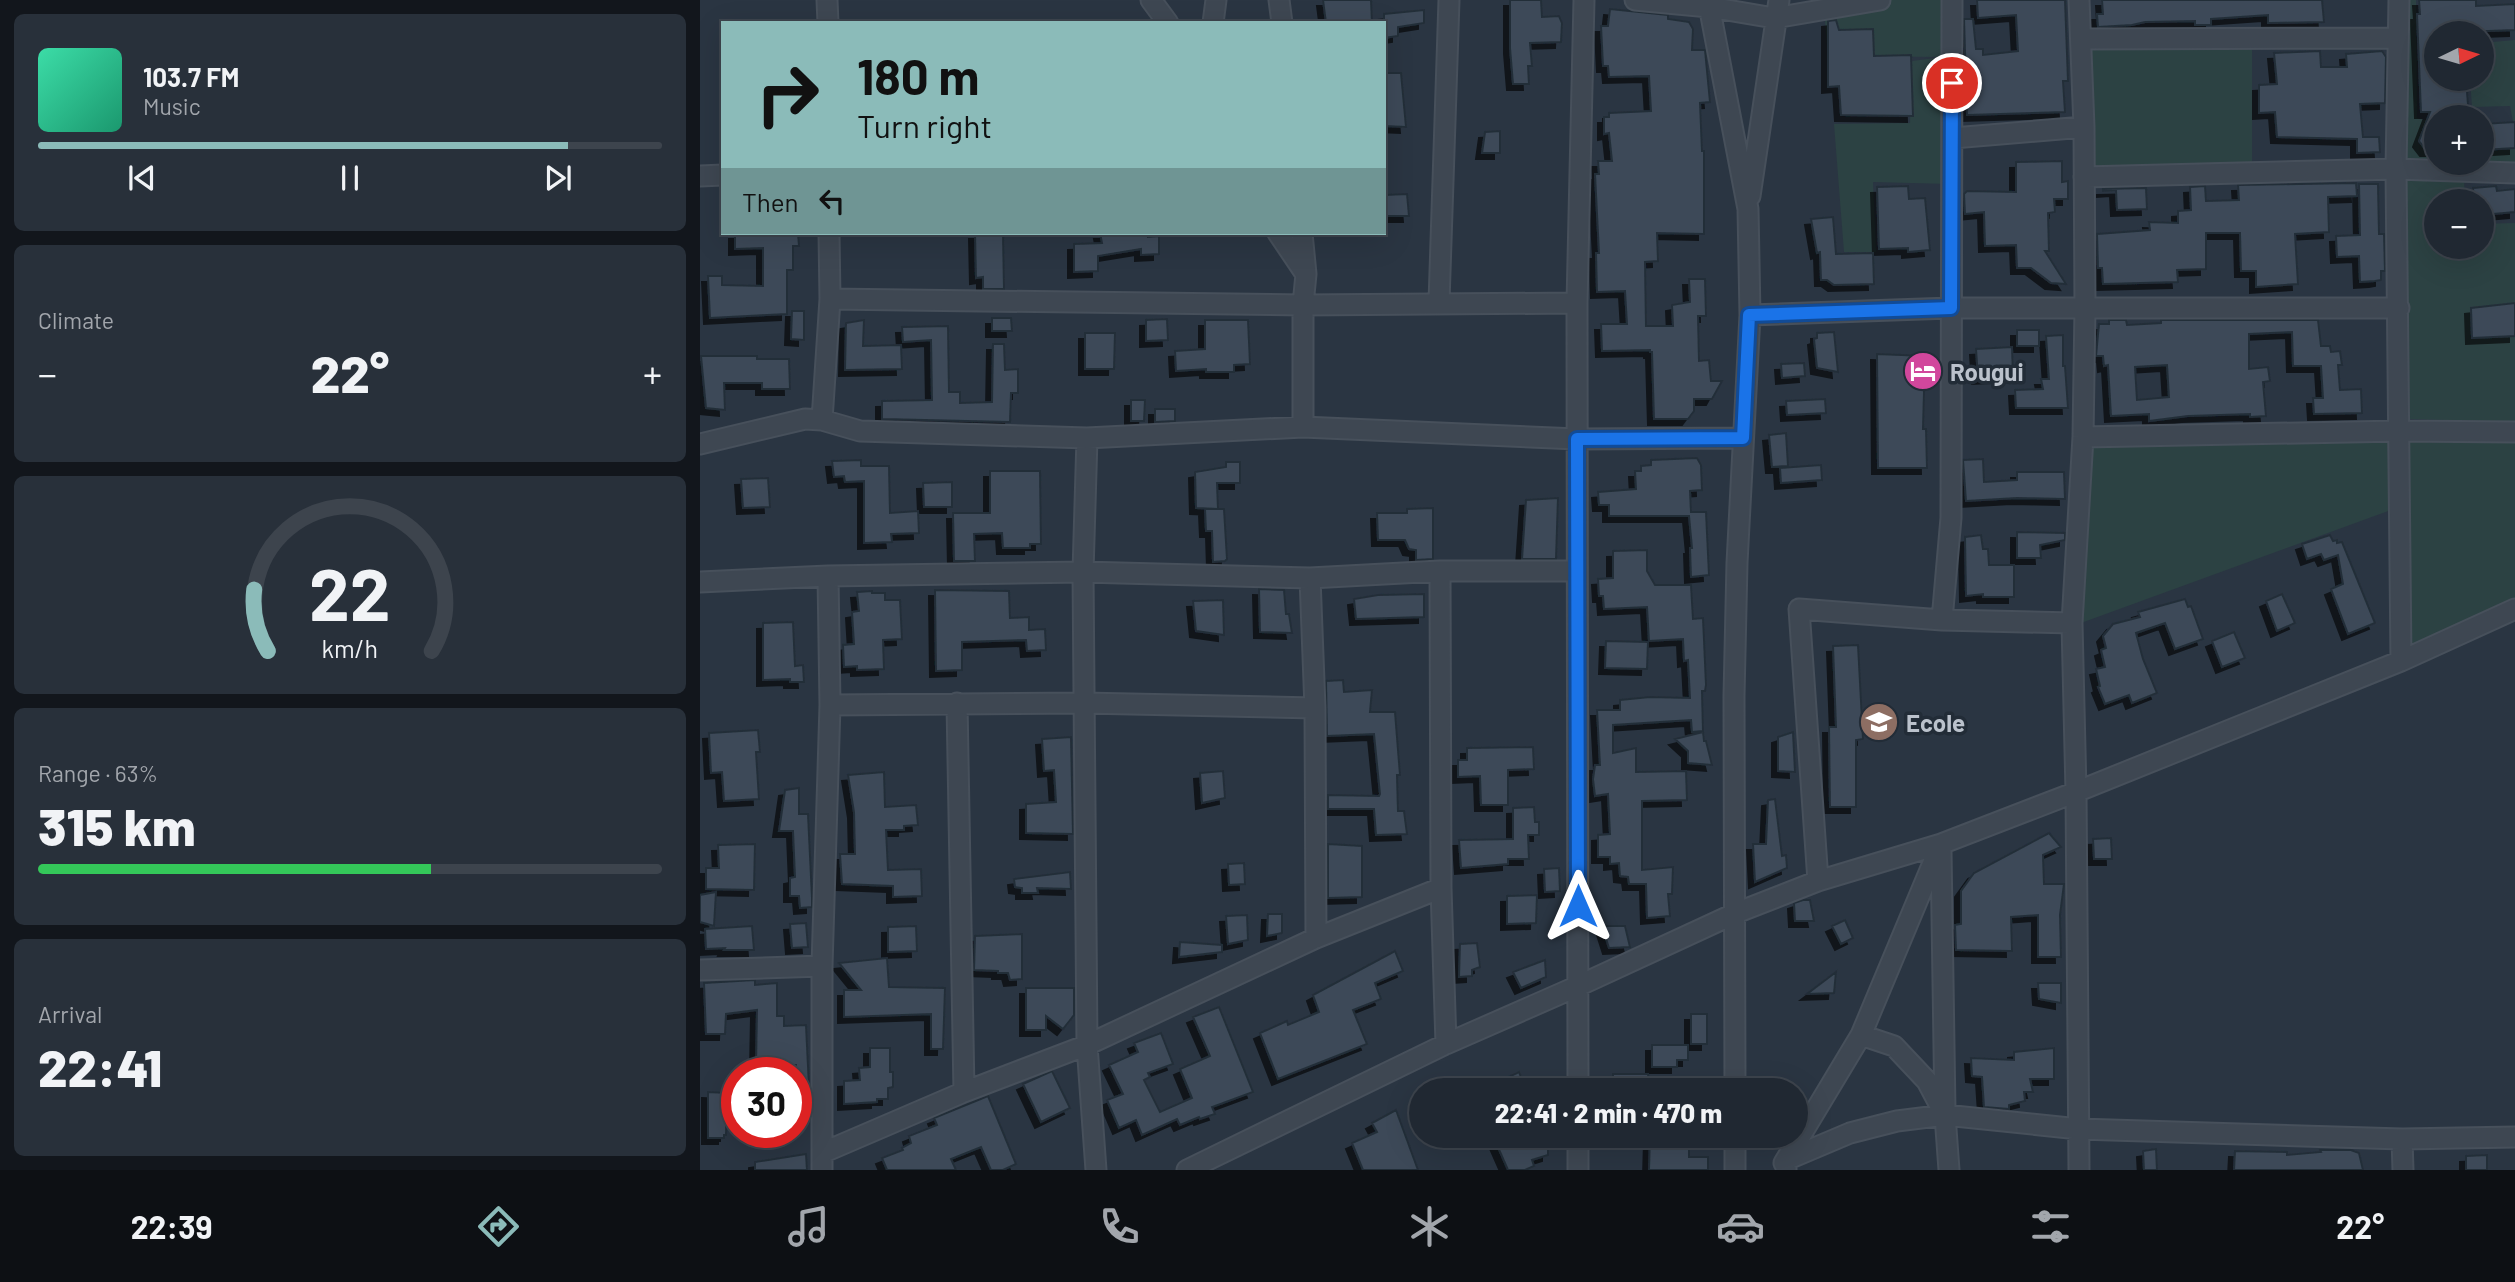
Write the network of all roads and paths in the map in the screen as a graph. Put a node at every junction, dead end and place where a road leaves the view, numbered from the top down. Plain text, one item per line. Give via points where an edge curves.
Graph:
1 (827, 0) edge
2 (1151, 0) edge
3 (1216, 0) edge
4 (1279, 0) edge
5 (1449, 0) edge
6 (1584, 0) edge
7 (1635, 0) edge
8 (1880, 0) edge
9 (1952, 0) edge
10 (2078, 0) edge
11 (2399, 0) edge
12 (1708, 4) edge
13 (1776, 9) edge
14 (828, 21) edge
15 (1167, 21) edge
16 (1213, 21) edge
17 (1282, 21) edge
18 (2398, 38) junction
19 (2081, 39) junction
20 (2084, 127) junction
21 (1953, 138) junction
22 (2396, 169) junction
23 (2515, 173) edge
24 (721, 175) edge
25 (700, 176) edge
26 (2084, 177) junction
27 (1748, 209) junction
28 (829, 235) edge
29 (1279, 235) edge
30 (1302, 235) edge
31 (1306, 274) junction
32 (830, 299) junction
33 (1439, 302) junction
34 (1577, 303) junction
35 (1303, 305) junction
36 (1951, 308) junction
37 (2085, 308) junction
38 (2399, 308) junction
39 (1749, 315) junction
40 (822, 420) junction
41 (1303, 427) junction
42 (2400, 431) junction
43 (2515, 432) edge
44 (2083, 437) junction
45 (1087, 438) junction
46 (1743, 438) junction
47 (1577, 439) junction
48 (700, 444) edge
49 (1577, 571) junction
50 (1083, 572) junction
51 (1440, 572) junction
52 (828, 576) junction
53 (1310, 578) junction
54 (700, 582) edge
55 (2515, 609) edge
56 (1942, 620) junction
57 (2072, 623) junction
58 (2401, 661) junction
59 (957, 703) junction
60 (1084, 703) junction
61 (830, 705) junction
62 (1315, 708) junction
63 (2077, 792) junction
64 (1941, 844) junction
65 (1818, 881) junction
66 (1441, 888) junction
67 (1736, 913) junction
68 (1316, 938) junction
69 (822, 966) junction
70 (700, 970) edge
71 (1578, 986) junction
72 (1861, 1035) junction
73 (1446, 1044) junction
74 (1087, 1045) junction
75 (1578, 1078) edge
76 (1735, 1078) edge
77 (964, 1092) junction
78 (1945, 1115) junction
79 (2079, 1129) junction
80 (2515, 1136) edge
81 (2402, 1139) junction
82 (1577, 1148) edge
83 (1735, 1148) edge
84 (822, 1162) edge
85 (1784, 1167) edge
86 (1575, 1169) edge
87 (1096, 1170) edge
88 (1187, 1170) edge
89 (1735, 1170) edge
90 (1949, 1170) edge
91 (2079, 1170) edge
92 (2403, 1170) edge

1 - 14 street
2 - 15 street
3 - 16 street
4 - 17 street
5 - 33 street
6 - 34 street
7 - 12 street
8 - 13 street
9 - 21 street
10 - 19 street
11 - 18 street
12 - 13 street
12 - 27 street
13 - 27 street
18 - 19 street
18 - 22 street
19 - 20 street
20 - 21 street
20 - 26 street
21 - 36 street
22 - 23 street
22 - 26 street
22 - 38 street
24 - 25 street
26 - 37 street
27 - 39 street
28 - 32 street
29 - 31 street
30 - 31 street
31 - 35 street
32 - 35 street
32 - 40 street
33 - 34 street
33 - 35 street
34 - 47 street
35 - 41 street
36 - 37 street
36 - 39 street
36 - 56 street via 1951,518
37 - 38 street
37 - 44 street
38 - 42 street
39 - 46 street
40 - 45 street via 860,431
40 - 48 street via 788,422
41 - 45 street
41 - 47 street
42 - 43 street
42 - 44 street
42 - 58 street
44 - 57 street
45 - 50 street
46 - 47 street
46 - 67 street via 1734,696
47 - 49 street
49 - 51 street
49 - 71 street
50 - 52 street
50 - 53 street
50 - 60 street
51 - 53 street
51 - 66 street
52 - 54 street
52 - 61 street
53 - 62 street
55 - 58 street
56 - 57 street
56 - 65 street via 1799,609
57 - 63 street
58 - 63 street
59 - 60 street
59 - 61 street
59 - 77 street
60 - 62 street
60 - 74 street
61 - 69 street
62 - 68 street
63 - 64 street
63 - 79 street
64 - 65 street
64 - 72 street
64 - 78 street
65 - 67 street
66 - 68 street
66 - 73 street
67 - 71 street
67 - 76 street
68 - 74 street
69 - 70 street
69 - 84 street
71 - 73 street
71 - 75 street
72 - 78 street via 1894,1046 1927,1081
72 - 85 street
73 - 88 street
74 - 77 street
74 - 87 street
77 - 84 street
78 - 79 street
78 - 85 street via 1850,1133
78 - 90 street
79 - 81 street
79 - 91 street
80 - 81 street
81 - 92 street
82 - 86 street
83 - 89 street

